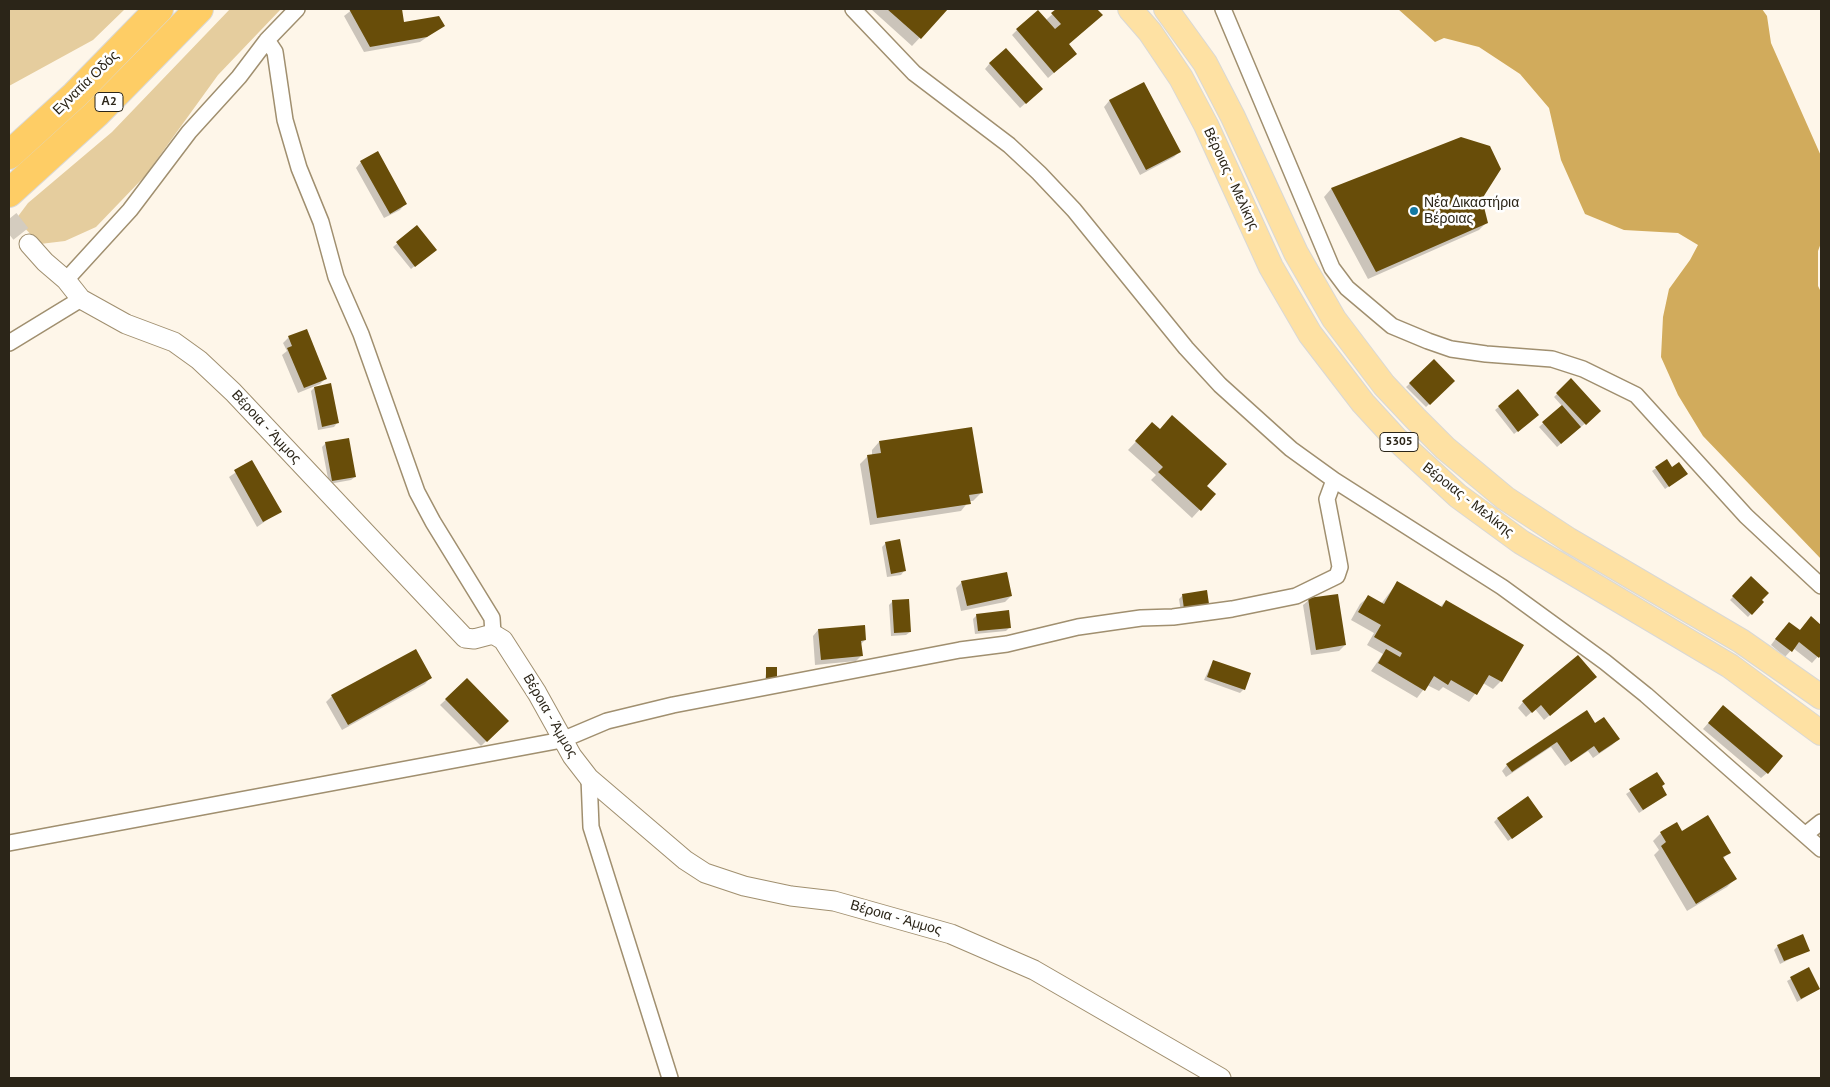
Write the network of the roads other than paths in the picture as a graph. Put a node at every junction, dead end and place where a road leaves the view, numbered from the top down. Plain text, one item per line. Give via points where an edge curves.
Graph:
1 (159, 9) edge
2 (199, 9) edge
3 (297, 9) edge
4 (853, 9) edge
5 (1130, 9) edge
6 (1166, 9) edge
7 (1223, 9) edge
8 (267, 40) junction
9 (9, 155) edge
10 (9, 193) edge
11 (30, 244) tunnel mouth
12 (66, 280) junction
13 (81, 299) junction
14 (9, 343) edge
15 (1334, 480) junction
16 (1821, 586) edge
17 (493, 634) junction
18 (1821, 697) edge
19 (1821, 733) edge
20 (562, 740) junction
21 (589, 778) junction
22 (1821, 822) edge
23 (1806, 834) junction
24 (9, 843) edge
25 (1821, 849) edge
26 (670, 1078) edge
27 (1221, 1078) edge

1 - 9 highway, Εγνατία Οδός / Α2 via 76,95
2 - 10 highway, Εγνατία Οδός / Α2 via 96,114
3 - 8 street
4 - 15 street via 914,73 1009,145 1039,173 1220,384 1291,449
5 - 19 main road, Βέροιας - Μελίκης / 5305 via 1150,32 1180,78 1206,125 1271,266 1310,334 1363,403 1396,439 1458,496 1521,542 1730,666
6 - 18 main road, Βέροιας - Μελίκης / 5305 via 1205,63 1296,253 1334,319 1384,385 1415,418 1505,498 1569,540 1734,636
7 - 16 street via 1332,268 1347,288 1392,326 1428,341 1451,349 1552,359 1583,369 1636,395 1746,516
8 - 12 street via 239,77 189,132 130,210
8 - 17 street via 275,52 285,120 299,168 321,222 336,277 417,492 492,618
11 - 12 street, Βέροια - Άμμος
12 - 13 street, Βέροια - Άμμος
13 - 14 street
13 - 17 street, Βέροια - Άμμος via 126,324 174,342 199,360 233,392 455,629 465,638
15 - 20 street via 1327,500 1340,567 1337,576 1296,596 1232,609 1078,627 1006,644 673,705 607,721
15 - 23 street via 1502,588 1606,662
17 - 20 street, Βέροια - Άμμος via 513,652
20 - 21 street, Βέροια - Άμμος
20 - 24 street
21 - 26 street via 591,827
21 - 27 street, Βέροια - Άμμος via 685,860 705,873 783,895 834,901 888,914 951,934 1034,970
22 - 23 street
23 - 25 street

